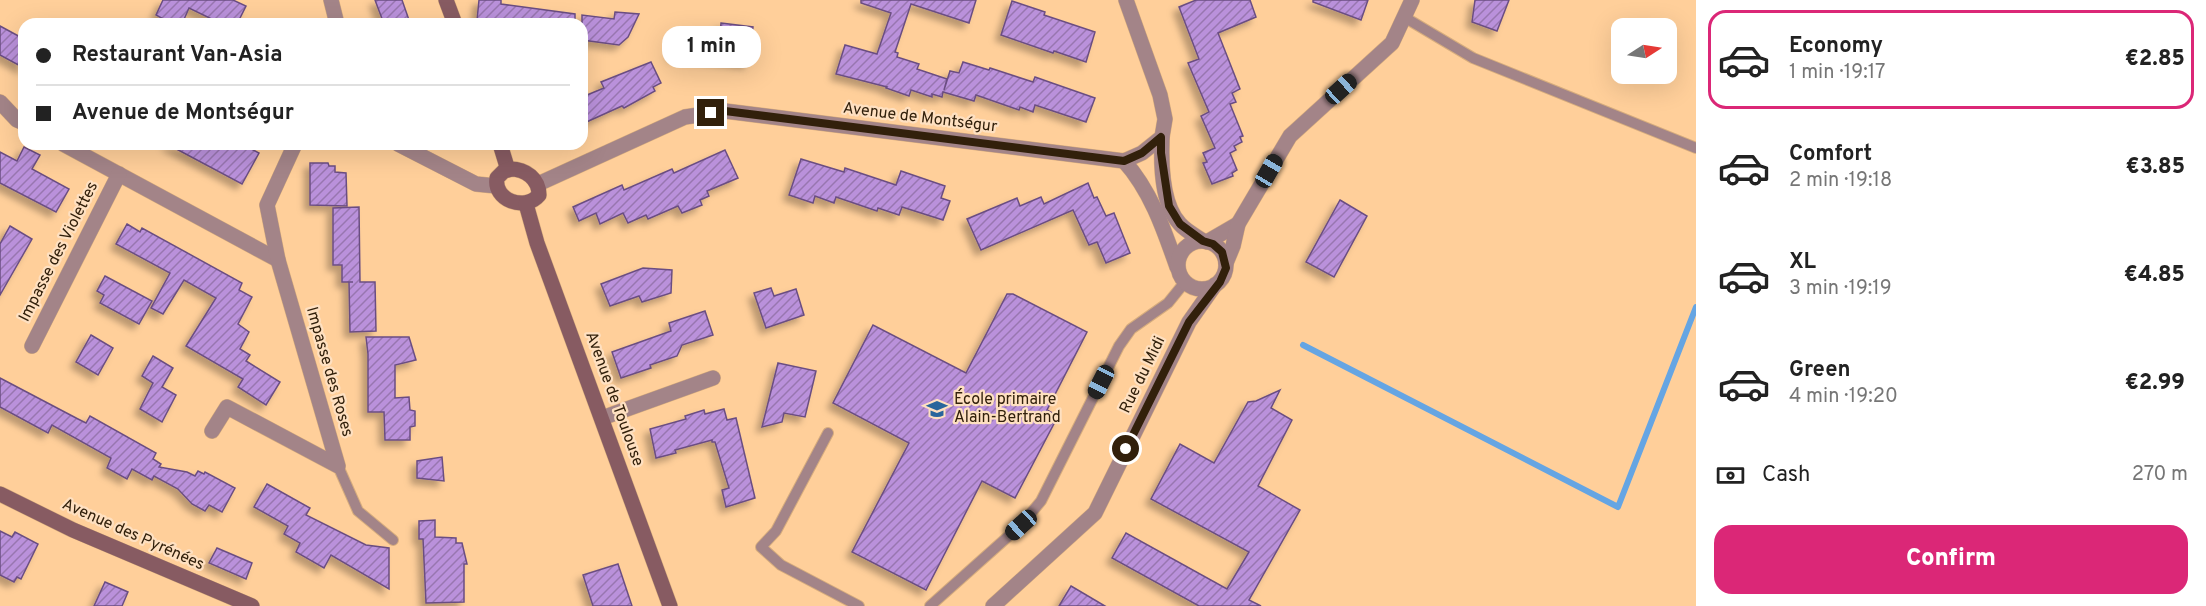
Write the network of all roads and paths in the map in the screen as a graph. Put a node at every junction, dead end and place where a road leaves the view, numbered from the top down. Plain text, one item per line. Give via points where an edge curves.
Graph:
1 (331, 0) edge
2 (446, 0) edge
3 (1126, 0) edge
4 (1412, 0) edge
5 (1404, 17) junction
6 (336, 18) edge
7 (453, 18) edge
8 (0, 102) edge
9 (18, 120) edge
10 (1161, 137) junction
11 (1696, 148) edge
12 (74, 150) edge
13 (292, 150) edge
14 (410, 150) edge
15 (502, 150) edge
16 (1124, 161) junction
17 (508, 170) junction
18 (118, 174) junction
19 (538, 184) junction
20 (496, 186) junction
21 (526, 204) junction
22 (1238, 224) junction
23 (1205, 242) junction
24 (278, 260) junction
25 (1226, 263) junction
26 (1184, 279) junction
27 (1215, 285) junction
28 (1189, 322) junction
29 (32, 346) dead end
30 (713, 378) dead end
31 (602, 418) junction
32 (212, 431) dead end
33 (828, 433) dead end
34 (338, 466) junction
35 (0, 494) edge
36 (393, 540) dead end
37 (252, 606) edge
38 (670, 606) edge
39 (859, 606) edge
40 (930, 606) edge
41 (993, 606) edge

1 - 6 street
2 - 7 street
3 - 10 street via 1160,95 1165,119
4 - 5 street, Rue du Midi
5 - 11 lane via 1473,58
5 - 22 street, Rue du Midi via 1392,43 1290,136
8 - 9 street
10 - 16 street via 1142,153
10 - 23 street via 1169,206 1180,224
12 - 18 street
13 - 24 street, Impasse des Roses via 267,205
14 - 20 street via 476,184
15 - 17 street
16 - 19 street, Avenue de Montségur via 725,111 685,117
16 - 26 street via 1150,198
17 - 19 street via 517,169
17 - 20 street via 497,178
18 - 24 street
18 - 29 street, Impasse des Violettes
19 - 21 street via 539,195
20 - 21 street via 505,197
21 - 31 street, Avenue de Toulouse
22 - 23 street, Rue du Midi
22 - 25 street, Rue du Midi
23 - 25 street via 1222,252
23 - 26 street, Rue du Midi via 1191,244 1182,252 1178,264
24 - 34 street, Impasse des Roses
25 - 27 street, Rue du Midi via 1225,273
26 - 27 street via 1192,288
26 - 28 street, Rue du Midi
26 - 40 lane via 1168,303 1125,337 1041,501 1021,525
27 - 28 street, Rue du Midi
28 - 41 street, Rue du Midi via 1095,513
30 - 31 street
31 - 38 street, Avenue de Toulouse
32 - 34 street, Impasse des Roses via 226,407
33 - 39 lane via 776,531 762,547 781,565
34 - 36 lane via 358,512
35 - 37 street, Avenue des Pyrénées via 73,530

